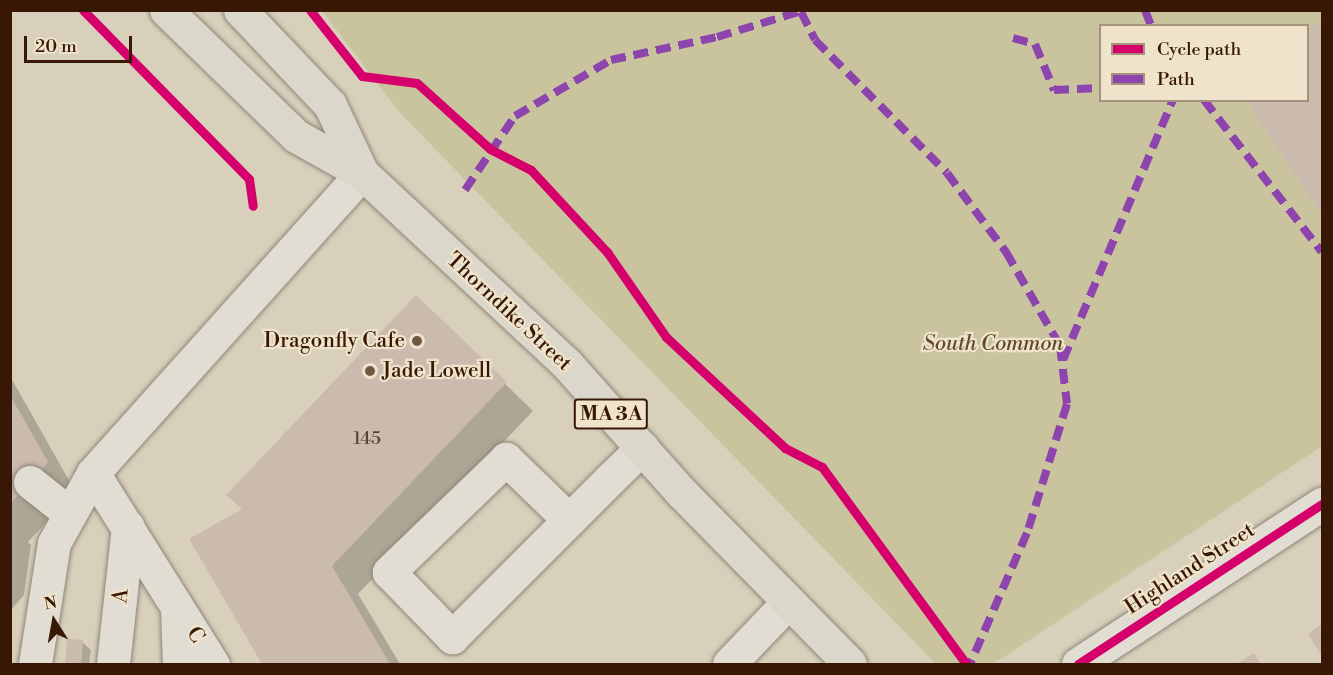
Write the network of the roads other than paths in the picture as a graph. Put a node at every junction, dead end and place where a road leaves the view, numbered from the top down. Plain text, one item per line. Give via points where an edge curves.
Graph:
1 (166, 10) edge
2 (240, 10) edge
3 (362, 174) junction
4 (642, 448) junction
5 (93, 473) junction
6 (30, 482) dead end
7 (1323, 504) edge
8 (69, 513) junction
9 (569, 520) junction
10 (129, 527) junction
11 (788, 602) junction
12 (177, 606) junction
13 (35, 664) edge
14 (113, 664) edge
15 (179, 664) edge
16 (213, 664) edge
17 (729, 664) edge
18 (850, 664) edge
19 (1078, 664) edge

1 - 3 main road, Thorndike Street / MA 3A via 296,136
2 - 3 main road, Thorndike Street via 330,105
3 - 4 main road, Thorndike Street / MA 3A via 566,363
3 - 5 street
4 - 9 street
4 - 11 main road, Thorndike Street / MA 3A
5 - 8 street
5 - 10 street, C
6 - 8 street
7 - 19 street, Highland Street
8 - 13 street via 54,543
9 - 9 street via 506,459 389,572 452,637
10 - 12 street, C
10 - 14 street, A
11 - 17 street
11 - 18 main road, Thorndike Street / MA 3A
12 - 15 street
12 - 16 street, C

